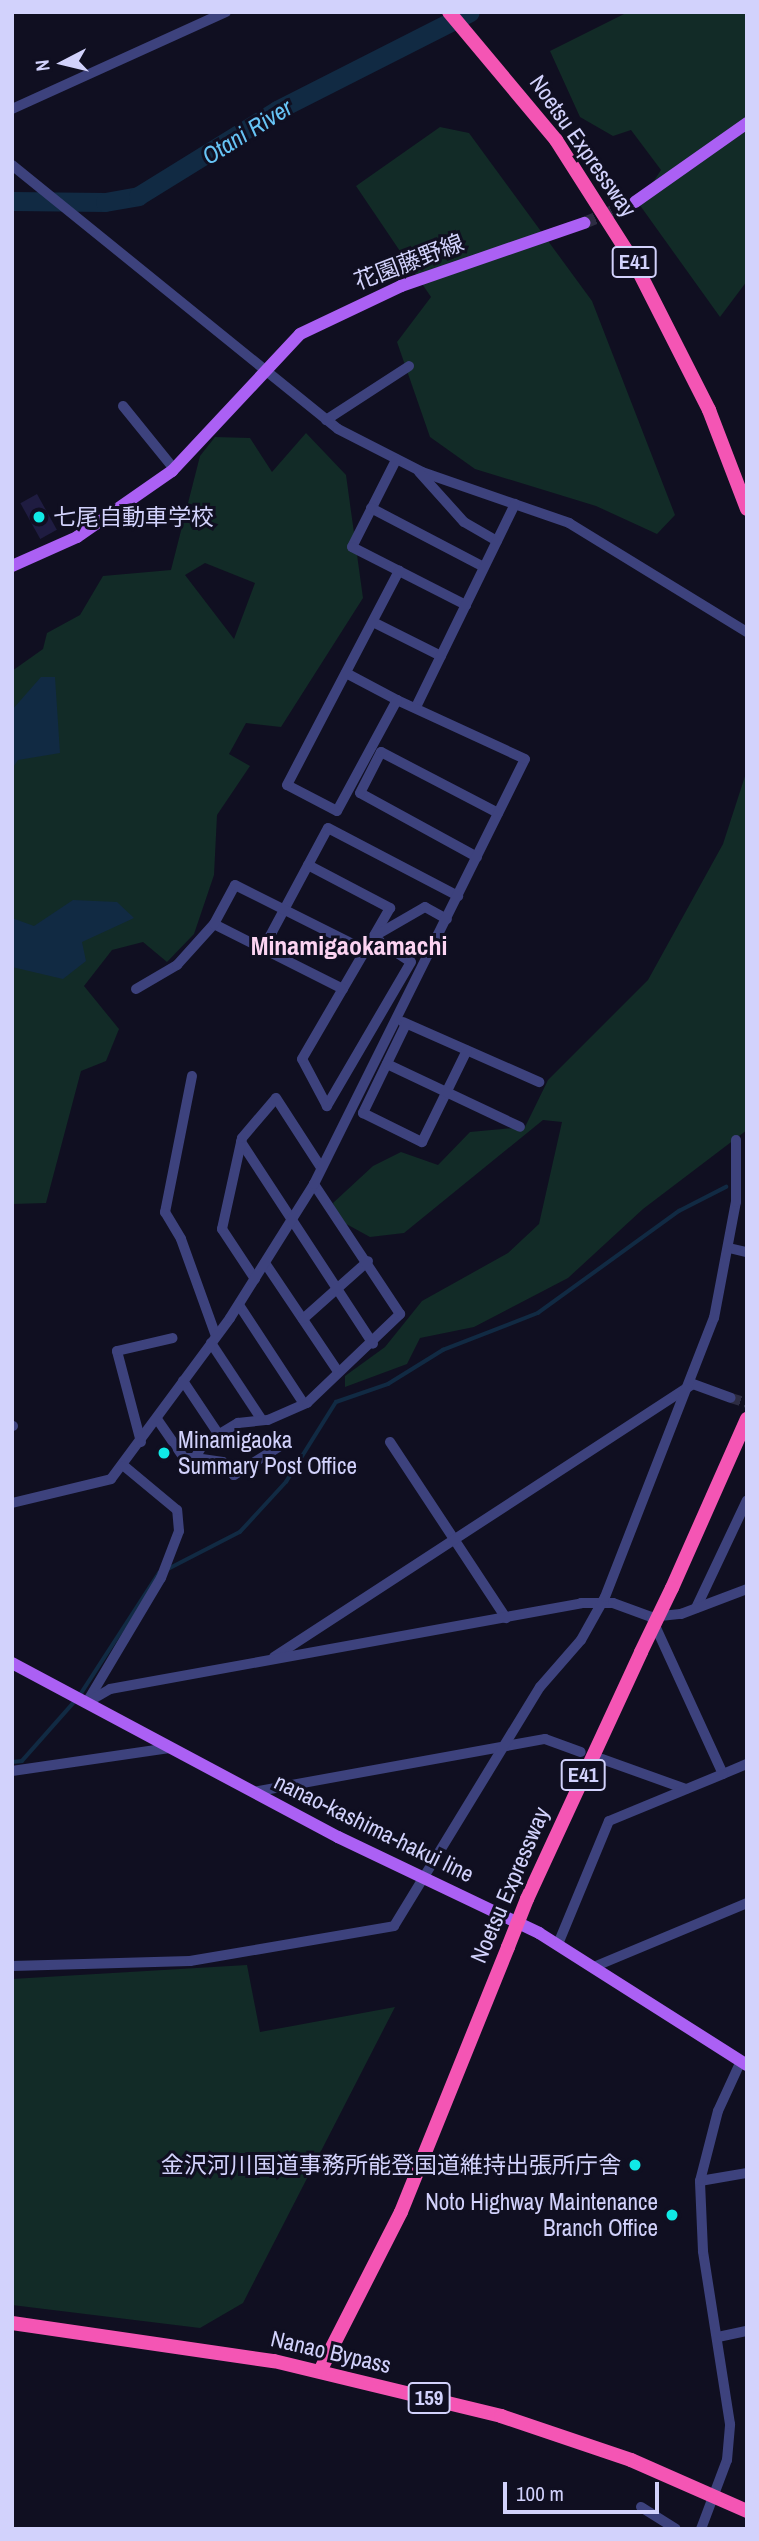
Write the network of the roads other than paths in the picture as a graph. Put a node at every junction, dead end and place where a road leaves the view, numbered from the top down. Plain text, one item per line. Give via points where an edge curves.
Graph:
1 (226, 12) edge
2 (449, 12) edge
3 (12, 109) edge
4 (747, 123) edge
5 (12, 165) edge
6 (635, 202) tunnel mouth
7 (584, 223) tunnel mouth
8 (409, 366) dead end
9 (264, 369) junction
10 (123, 406) dead end
11 (326, 420) junction
12 (396, 460) junction
13 (174, 469) junction
14 (417, 470) junction
15 (515, 504) junction
16 (371, 508) junction
17 (747, 509) edge
18 (497, 541) junction
19 (12, 566) edge
20 (484, 566) junction
21 (399, 571) junction
22 (466, 604) junction
23 (373, 622) junction
24 (747, 632) edge
25 (441, 656) junction
26 (346, 673) junction
27 (397, 699) junction
28 (416, 707) junction
29 (499, 813) junction
30 (477, 857) junction
31 (308, 864) junction
32 (458, 896) junction
33 (390, 908) junction
34 (285, 909) junction
35 (407, 917) junction
36 (447, 919) junction
37 (214, 923) junction
38 (373, 937) junction
39 (263, 949) junction
40 (365, 950) junction
41 (135, 989) dead end
42 (343, 989) junction
43 (402, 1022) junction
44 (467, 1051) junction
45 (387, 1064) junction
46 (192, 1076) dead end
47 (539, 1082) dead end
48 (447, 1091) junction
49 (520, 1126) dead end
50 (736, 1139) dead end
51 (241, 1142) junction
52 (320, 1166) junction
53 (314, 1184) junction
54 (293, 1218) junction
55 (729, 1248) junction
56 (747, 1252) edge
57 (368, 1261) junction
58 (265, 1263) junction
59 (255, 1279) junction
60 (337, 1287) junction
61 (239, 1305) junction
62 (303, 1319) junction
63 (173, 1338) dead end
64 (214, 1339) junction
65 (373, 1344) junction
66 (337, 1370) junction
67 (183, 1381) junction
68 (693, 1384) junction
69 (731, 1398) tunnel mouth
70 (304, 1404) junction
71 (157, 1419) junction
72 (747, 1419) edge
73 (262, 1420) junction
74 (219, 1435) junction
75 (288, 1441) dead end
76 (141, 1442) junction
77 (390, 1442) dead end
78 (195, 1458) junction
79 (124, 1466) junction
80 (747, 1500) edge
81 (12, 1503) edge
82 (453, 1540) junction
83 (747, 1589) edge
84 (602, 1603) junction
85 (696, 1608) junction
86 (651, 1617) junction
87 (506, 1618) junction
88 (269, 1660) junction
89 (12, 1663) edge
90 (80, 1700) junction
91 (503, 1746) junction
92 (169, 1748) junction
93 (581, 1752) dead end
94 (602, 1759) dead end
95 (747, 1764) edge
96 (12, 1771) edge
97 (723, 1774) junction
98 (686, 1789) junction
99 (253, 1792) junction
100 (423, 1875) junction
101 (747, 1903) edge
102 (558, 1944) junction
103 (12, 1966) edge
104 (596, 1966) junction
105 (744, 2063) edge
106 (747, 2173) edge
107 (700, 2181) junction
108 (12, 2323) edge
109 (747, 2331) edge
110 (718, 2337) junction
111 (320, 2371) junction
112 (714, 2496) junction
113 (641, 2507) dead end
114 (747, 2511) edge
115 (676, 2529) edge
116 (701, 2529) edge

1 - 3 street
2 - 17 highway, Noetsu Expressway / E41 via 556,140 635,264 709,410
4 - 6 main road
5 - 9 street
7 - 9 main road, 花園藤野線 via 342,310 300,334
8 - 11 street
9 - 11 street
9 - 13 main road, 花園藤野線
10 - 13 street
11 - 12 street
12 - 14 street
12 - 16 street
13 - 19 main road, 花園藤野線 via 77,537
14 - 15 street
14 - 18 street via 464,522
15 - 18 street
15 - 24 street via 569,523
16 - 20 street
16 - 21 street via 352,547
18 - 20 street
20 - 22 street
21 - 22 street
21 - 23 street
22 - 25 street
23 - 25 street
23 - 26 street
25 - 28 street
26 - 27 street
26 - 27 street via 287,785 337,811
27 - 28 street
28 - 29 street via 525,759
29 - 30 street
29 - 30 street via 381,752 360,793
30 - 32 street
31 - 32 street via 328,828
31 - 33 street
31 - 34 street
32 - 36 street
33 - 35 street
33 - 38 street
34 - 37 street via 235,885
34 - 39 street
34 - 40 street
35 - 36 street via 425,907
35 - 38 street
36 - 43 street
37 - 39 street
37 - 41 street via 177,965
38 - 40 street
38 - 42 street via 411,961 327,1106 302,1059
39 - 42 street
40 - 42 street
43 - 44 street
43 - 45 street
43 - 52 street
44 - 47 street
44 - 48 street
45 - 48 street
45 - 48 street via 363,1113 422,1142
46 - 64 street via 165,1212 181,1239
48 - 49 street
50 - 55 street
51 - 52 street via 276,1098
51 - 54 street
51 - 59 street via 222,1229
52 - 53 street
53 - 54 street
53 - 57 street
54 - 58 street
54 - 60 street
55 - 56 street
55 - 68 street
57 - 60 street
57 - 65 street via 400,1314
58 - 59 street
58 - 62 street
59 - 61 street
60 - 62 street
60 - 65 street
61 - 64 street
61 - 70 street
62 - 66 street
63 - 76 street via 117,1351
64 - 67 street
64 - 73 street
65 - 66 street
66 - 70 street
67 - 71 street
67 - 74 street
68 - 69 street
68 - 82 street
68 - 84 street
70 - 73 street
71 - 76 street
71 - 78 street via 184,1458
72 - 111 highway, Noetsu Expressway / E41, bridge via 527,1899 401,2212
73 - 74 street via 238,1423
74 - 78 street
75 - 78 street via 234,1475 223,1462
76 - 79 street
77 - 82 street
79 - 81 street via 111,1479
79 - 90 street via 177,1510 179,1531 161,1578
80 - 85 street
82 - 87 street
82 - 88 street
83 - 85 street
84 - 86 street
84 - 87 street
84 - 91 street
85 - 86 street
86 - 97 street
87 - 88 street
88 - 90 street via 110,1689
89 - 90 main road, nanao-kashima-hakui line
90 - 92 main road, nanao-kashima-hakui line
91 - 93 street via 545,1739
91 - 99 street
91 - 100 street
92 - 96 street
92 - 99 main road, nanao-kashima-hakui line
94 - 98 street
95 - 97 street
97 - 98 street
98 - 102 street via 609,1821
99 - 100 main road, nanao-kashima-hakui line
100 - 102 main road, nanao-kashima-hakui line
100 - 103 street via 394,1926 190,1961
101 - 104 street
102 - 104 main road, nanao-kashima-hakui line
104 - 105 main road, nanao-kashima-hakui line
105 - 107 street via 718,2111
106 - 107 street
107 - 110 street via 701,2230
108 - 111 highway, Nanao Bypass / 159
109 - 110 street
110 - 112 street via 730,2424 727,2460
111 - 112 highway, Nanao Bypass / 159 via 537,2427
112 - 114 highway, Nanao Bypass / 159
112 - 116 street
113 - 115 street

